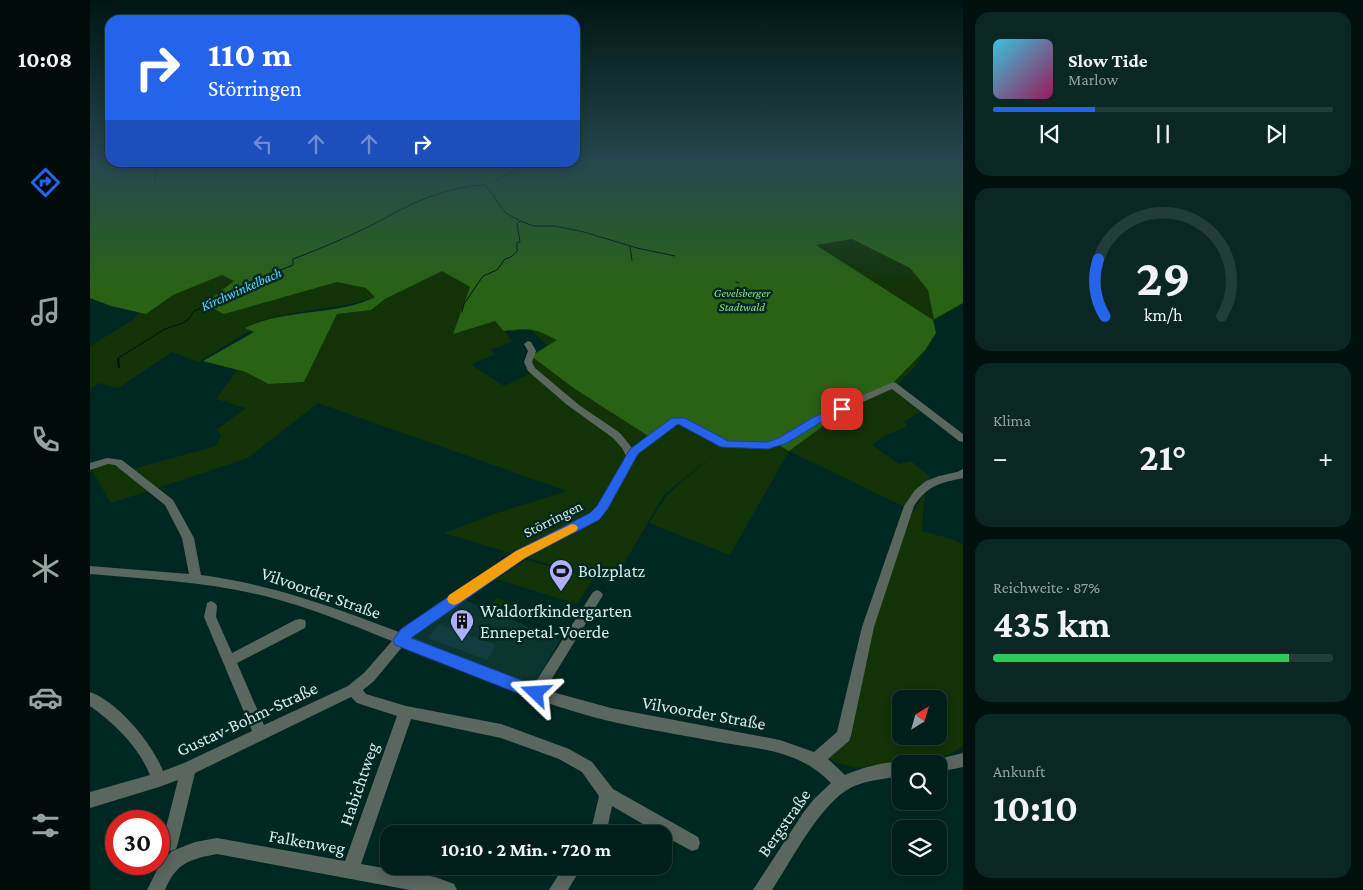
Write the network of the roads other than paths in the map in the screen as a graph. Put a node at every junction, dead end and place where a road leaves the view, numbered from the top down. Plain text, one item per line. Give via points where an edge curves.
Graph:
1 (528, 344) dead end
2 (963, 439) edge
3 (631, 455) junction
4 (90, 466) edge
5 (963, 472) edge
6 (90, 570) edge
7 (196, 578) junction
8 (597, 595) dead end
9 (211, 606) dead end
10 (300, 624) dead end
11 (400, 640) junction
12 (229, 661) junction
13 (353, 690) junction
14 (536, 693) junction
15 (90, 698) edge
16 (406, 712) junction
17 (260, 733) junction
18 (816, 760) junction
19 (963, 760) edge
20 (947, 763) edge
21 (188, 768) junction
22 (892, 771) edge
23 (159, 780) junction
24 (843, 784) junction
25 (607, 794) junction
26 (90, 800) edge
27 (600, 825) edge
28 (170, 843) dead end
29 (692, 843) dead end
30 (350, 870) junction
31 (568, 875) edge
32 (156, 890) edge
33 (448, 890) edge
34 (558, 890) edge
35 (762, 890) edge

1 - 3 street via 532,351 528,362 532,369 580,411 612,432
2 - 3 street, Störringen via 893,385 817,419 768,446 725,445 676,420
3 - 11 street, Störringen via 595,516 521,554
4 - 7 street via 118,462 169,503 188,538
5 - 18 street via 931,481 909,506 868,627 844,736
6 - 7 street, Vilvoorder Straße
7 - 11 street, Vilvoorder Straße via 290,598
8 - 14 street
9 - 12 street via 210,617
10 - 12 street
11 - 13 street, Gustav-Bohm-Straße via 369,677
11 - 14 street, Vilvoorder Straße
12 - 17 street
13 - 16 street via 362,700
13 - 17 street, Gustav-Bohm-Straße
14 - 18 street, Vilvoorder Straße via 653,724 779,746
15 - 23 street via 110,712 137,739 152,760
16 - 25 street via 501,731 564,754 587,767
16 - 30 street, Habichtweg
17 - 21 street, Gustav-Bohm-Straße
18 - 24 street, Vilvoorder Straße
19 - 20 street
21 - 23 street, Gustav-Bohm-Straße
21 - 28 street
22 - 24 street, Bergstraße via 874,772
23 - 26 street, Gustav-Bohm-Straße
24 - 35 street, Bergstraße via 816,809
25 - 27 street
25 - 29 street
30 - 32 street, Falkenweg via 217,846 186,851 170,862
30 - 33 street, Falkenweg
31 - 34 street

